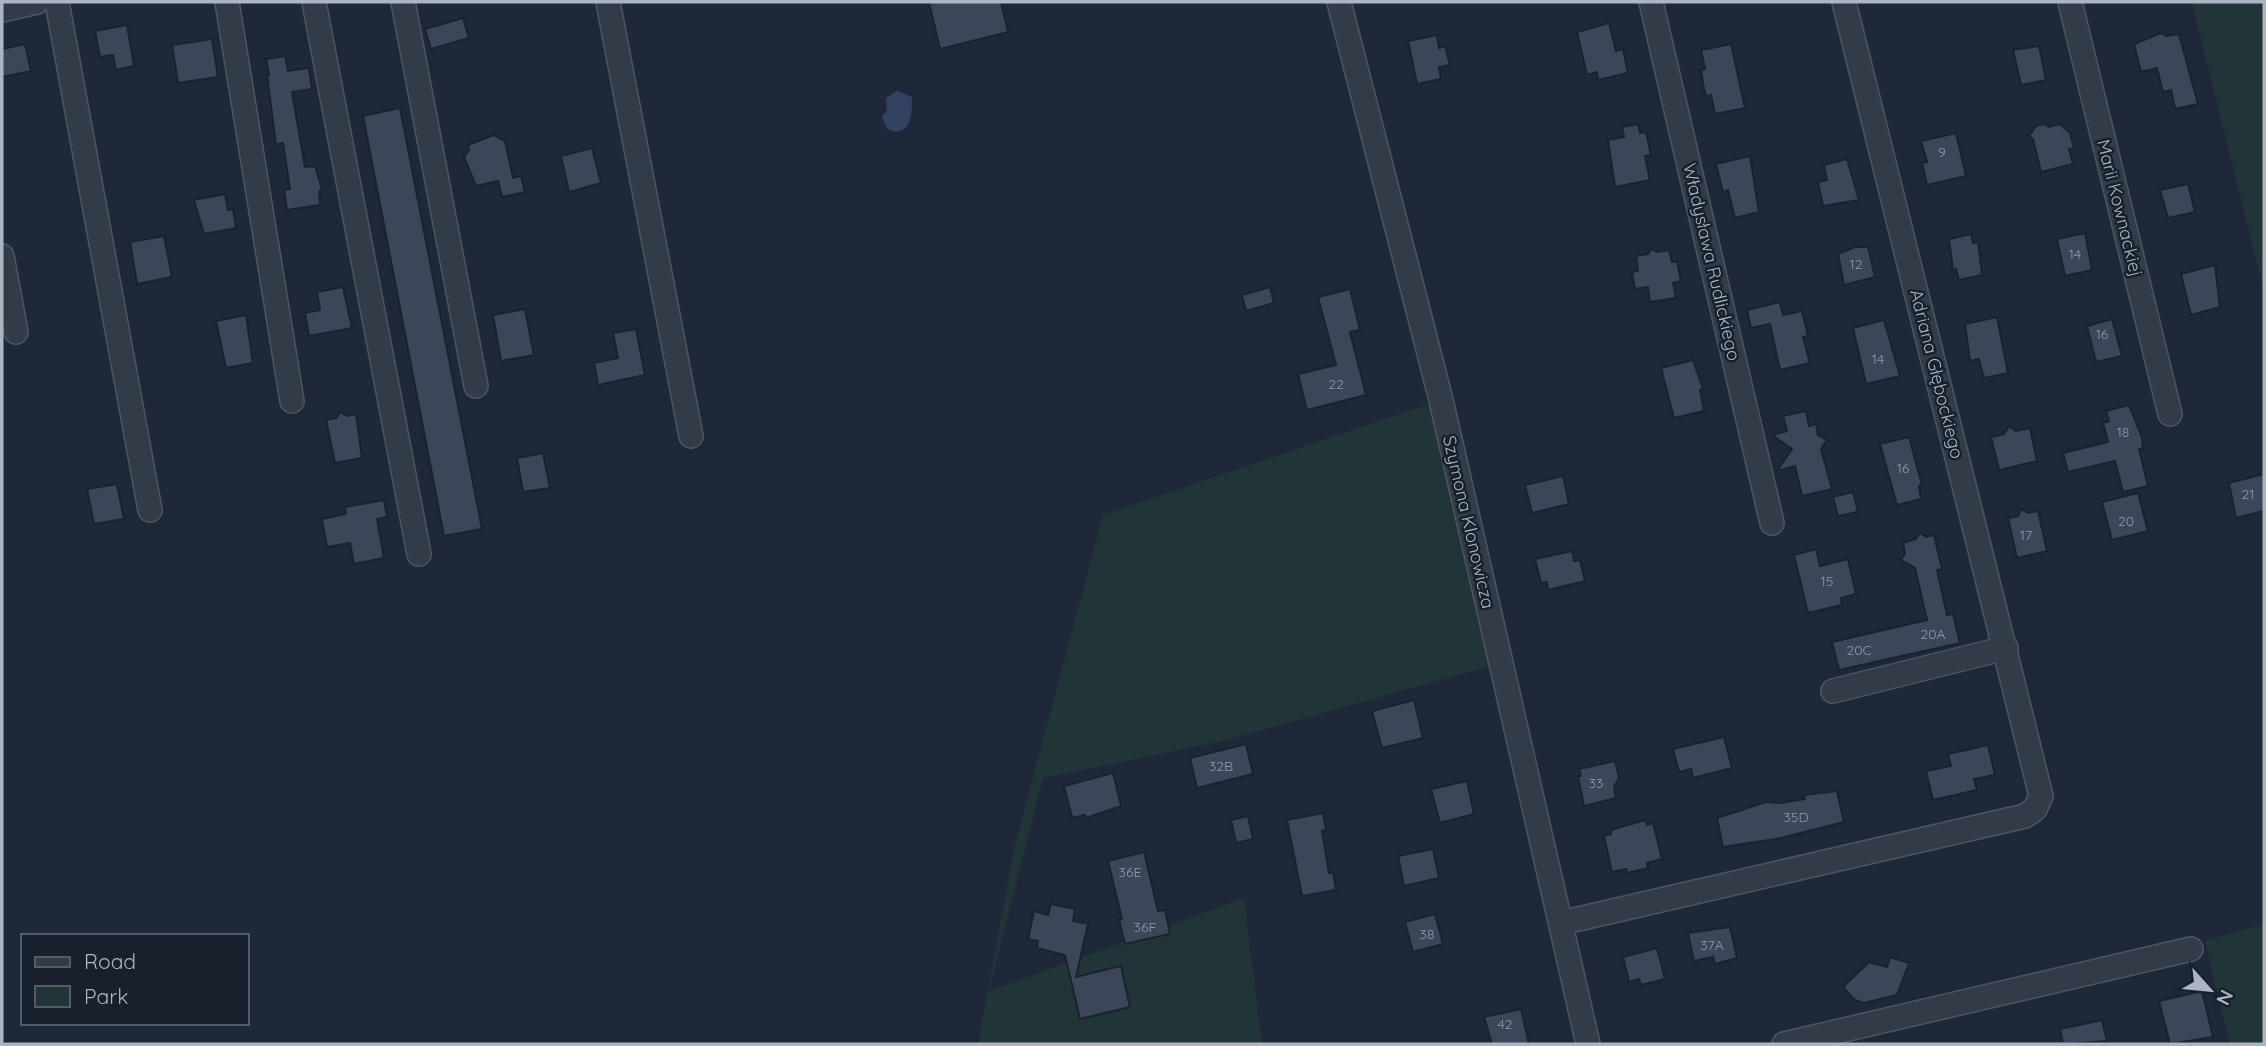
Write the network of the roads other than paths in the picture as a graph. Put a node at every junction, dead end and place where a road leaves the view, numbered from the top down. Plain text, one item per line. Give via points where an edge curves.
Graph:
1 (37, 2) edge
2 (57, 2) edge
3 (228, 2) edge
4 (314, 2) edge
5 (403, 2) edge
6 (608, 2) edge
7 (1339, 2) edge
8 (1651, 2) edge
9 (1844, 2) edge
10 (2070, 2) edge
11 (2, 10) edge
12 (2, 256) edge
13 (16, 332) dead end
14 (476, 386) dead end
15 (292, 401) dead end
16 (2170, 414) dead end
17 (691, 436) dead end
18 (150, 510) dead end
19 (1772, 523) dead end
20 (419, 554) dead end
21 (2006, 648) junction
22 (1833, 691) dead end
23 (1560, 923) junction
24 (2191, 949) dead end
25 (1588, 1044) edge
26 (1784, 1044) edge

1 - 11 street
2 - 18 street
3 - 15 street
4 - 20 street
5 - 14 street
6 - 17 street
7 - 23 street, Szymona Klonowicza via 1441,400
8 - 19 street, Władysława Rudlickiego
9 - 21 street, Adriana Głębockiego
10 - 16 street, Marii Kownackiej
12 - 13 street
21 - 22 street
21 - 23 street, Adriana Głębockiego via 2041,796 2025,816
23 - 25 street, Szymona Klonowicza
24 - 26 street

